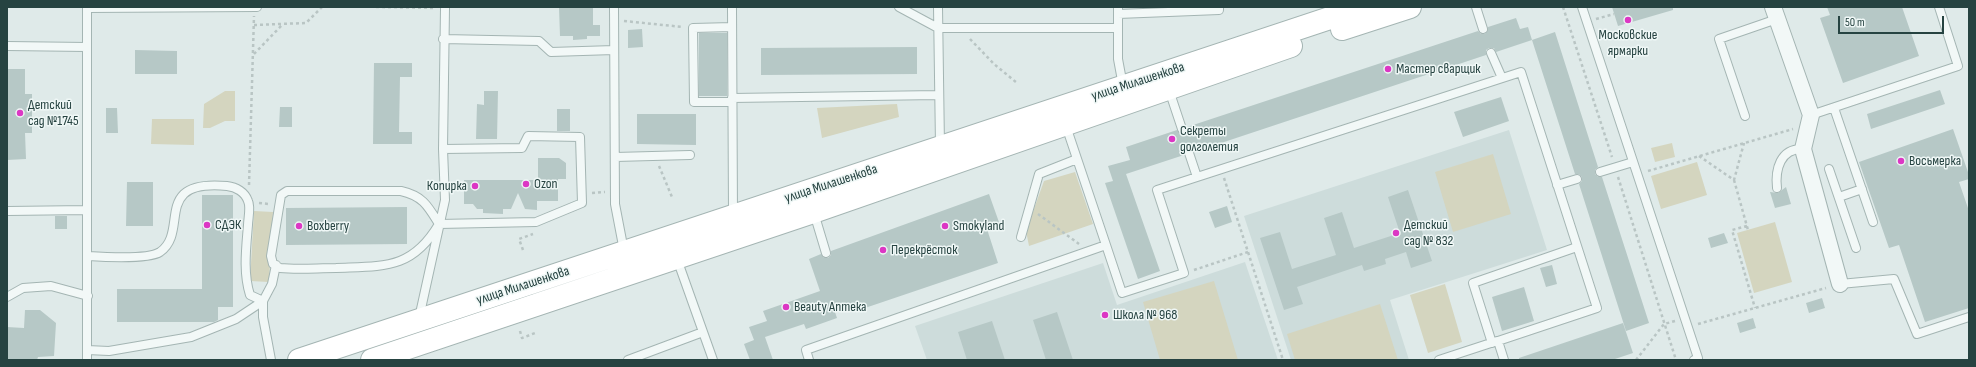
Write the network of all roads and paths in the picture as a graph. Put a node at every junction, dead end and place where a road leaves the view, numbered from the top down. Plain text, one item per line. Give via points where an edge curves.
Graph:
1 (87, 7) edge
2 (256, 7) edge
3 (322, 7) edge
4 (376, 7) edge
5 (395, 7) edge
6 (614, 7) edge
7 (732, 7) edge
8 (899, 7) edge
9 (938, 7) edge
10 (1219, 7) edge
11 (1363, 7) edge
12 (1410, 7) edge
13 (1476, 7) edge
14 (1563, 7) edge
15 (1582, 7) edge
16 (1939, 7) edge
17 (445, 8) joint
18 (1118, 10) edge
19 (1336, 11) edge
20 (1775, 13) edge
21 (1614, 14) dead end
22 (614, 20) junction
23 (1587, 22) junction
24 (283, 24) junction
25 (254, 25) junction
26 (958, 27) junction
27 (693, 28) junction
28 (732, 28) junction
29 (938, 28) junction
30 (1118, 28) junction
31 (1483, 29) dead end
32 (443, 39) junction
33 (7, 46) edge
34 (87, 47) junction
35 (614, 50) junction
36 (1491, 53) dead end
37 (253, 55) junction
38 (1502, 78) junction
39 (1017, 83) dead end
40 (1123, 87) junction
41 (1169, 89) junction
42 (938, 95) junction
43 (732, 100) junction
44 (1834, 108) junction
45 (1745, 116) dead end
46 (1811, 116) junction
47 (1066, 125) junction
48 (1182, 129) dead end
49 (1789, 130) dead end
50 (1744, 143) junction
51 (940, 148) junction
52 (443, 149) junction
53 (1803, 149) junction
54 (1189, 153) dead end
55 (690, 155) dead end
56 (655, 156) junction
57 (1699, 156) junction
58 (615, 157) junction
59 (1077, 159) junction
60 (1633, 162) junction
61 (1615, 168) junction
62 (1222, 169) junction
63 (1829, 169) dead end
64 (1600, 172) dead end
65 (1638, 174) junction
66 (1197, 177) junction
67 (1577, 179) dead end
68 (1734, 180) junction
69 (1557, 185) junction
70 (1777, 188) dead end
71 (1862, 189) junction
72 (615, 190) junction
73 (582, 195) junction
74 (672, 197) dead end
75 (1839, 197) junction
76 (249, 202) junction
77 (278, 204) junction
78 (1029, 207) junction
79 (7, 210) edge
80 (87, 210) junction
81 (813, 212) junction
82 (733, 216) junction
83 (1873, 222) dead end
84 (439, 224) junction
85 (1747, 226) junction
86 (1748, 230) dead end
87 (533, 234) dead end
88 (1021, 237) dead end
89 (1106, 246) junction
90 (1577, 247) junction
91 (1856, 248) dead end
92 (523, 250) dead end
93 (624, 252) junction
94 (1089, 252) junction
95 (1248, 252) junction
96 (826, 253) dead end
97 (88, 256) junction
98 (677, 259) junction
99 (276, 265) junction
100 (1184, 273) junction
101 (1840, 284) junction
102 (88, 296) junction
103 (7, 297) edge
104 (263, 301) junction
105 (1755, 308) junction
106 (1685, 317) junction
107 (1969, 317) edge
108 (418, 320) junction
109 (1664, 324) junction
110 (1688, 327) junction
111 (520, 331) dead end
112 (703, 332) junction
113 (535, 333) dead end
114 (1495, 342) junction
115 (87, 350) junction
116 (87, 360) edge
117 (271, 360) edge
118 (299, 360) edge
119 (372, 360) edge
120 (628, 360) edge
121 (713, 360) edge
122 (809, 360) edge
123 (1283, 360) edge
124 (1439, 360) edge
125 (1504, 360) edge
126 (1636, 360) edge
127 (1676, 360) edge
128 (1694, 360) edge

1 - 2 lane
1 - 34 lane
2 - 25 path
3 - 24 path via 306,23
4 - 5 path
5 - 17 path
6 - 22 lane
7 - 28 lane
8 - 29 lane
9 - 29 lane
10 - 18 lane via 1219,10
11 - 19 main road, улица Милашенкова
12 - 41 main road, улица Милашенкова
13 - 31 lane
14 - 61 path
15 - 23 lane
16 - 44 lane via 1958,66
17 - 32 lane
18 - 30 lane
19 - 40 main road, улица Милашенкова
20 - 45 lane via 1719,39
20 - 46 street
21 - 23 path
22 - 27 path
22 - 35 lane
23 - 60 lane
24 - 25 path
24 - 37 path
25 - 37 path
26 - 29 lane
26 - 30 lane
26 - 39 path via 994,64
27 - 28 lane
27 - 43 lane via 694,102
28 - 43 lane
29 - 42 lane
30 - 40 lane via 1118,58
32 - 35 lane via 539,41 551,52
32 - 52 lane
33 - 34 lane
34 - 80 lane
35 - 58 lane
36 - 38 lane
37 - 76 path
38 - 62 lane
38 - 69 lane via 1521,72
40 - 51 main road, улица Милашенкова
41 - 47 main road, улица Милашенкова
41 - 48 lane
42 - 43 lane
42 - 51 lane
43 - 82 lane
44 - 46 lane
44 - 71 lane
46 - 53 street
47 - 59 lane
47 - 81 main road, улица Милашенкова
49 - 50 path
50 - 57 path
50 - 68 path
51 - 82 main road, улица Милашенкова
52 - 73 lane via 522,148 528,136 580,137
52 - 84 lane via 445,200
53 - 70 lane via 1788,152 1778,164 1775,176
53 - 101 street
54 - 66 lane
55 - 56 lane
56 - 58 lane
56 - 74 path
57 - 65 path
57 - 68 path
58 - 72 lane
59 - 78 lane via 1039,174
59 - 89 lane
60 - 61 lane
60 - 65 lane
61 - 64 lane
61 - 109 path
62 - 66 lane
62 - 95 path
63 - 75 lane
65 - 106 lane
66 - 100 lane via 1157,190
67 - 69 lane
68 - 85 path
69 - 90 lane
71 - 75 lane
71 - 83 lane
72 - 73 path
72 - 93 lane via 615,204
73 - 84 lane via 582,203 536,222
75 - 91 lane
76 - 77 path
76 - 97 lane via 242,192 232,186 192,188 178,203 170,239 166,247 158,253 114,258
76 - 104 lane via 247,283 250,295
77 - 84 lane via 281,194 287,191 401,191 423,200
77 - 99 lane via 271,256 273,264
78 - 88 lane
78 - 94 path
79 - 80 lane
80 - 97 lane
81 - 96 lane
81 - 98 main road, улица Милашенкова
82 - 93 main road, улица Милашенкова
84 - 99 lane via 421,249 405,260 386,266 290,269
84 - 108 lane
85 - 86 path
85 - 105 path via 1732,230
87 - 92 path via 519,239
89 - 94 lane
89 - 100 lane via 1122,293
90 - 114 lane via 1597,308
90 - 114 lane via 1473,283
93 - 108 main road, улица Милашенкова
94 - 122 lane via 806,350
95 - 100 path
95 - 123 path
97 - 102 lane
98 - 112 lane
98 - 119 main road, улица Милашенкова
99 - 104 lane via 272,284
101 - 105 path
101 - 107 lane via 1894,279 1917,334
102 - 103 lane via 51,286 23,288
102 - 115 lane
104 - 115 lane via 230,322 191,337 110,351
104 - 117 lane via 263,317
105 - 110 path
106 - 109 path
106 - 110 lane
108 - 118 main road, улица Милашенкова
109 - 126 path
109 - 127 path
110 - 128 lane via 1698,358
111 - 113 path via 522,338
112 - 120 lane
112 - 121 lane
114 - 124 lane
114 - 125 lane
115 - 116 lane

